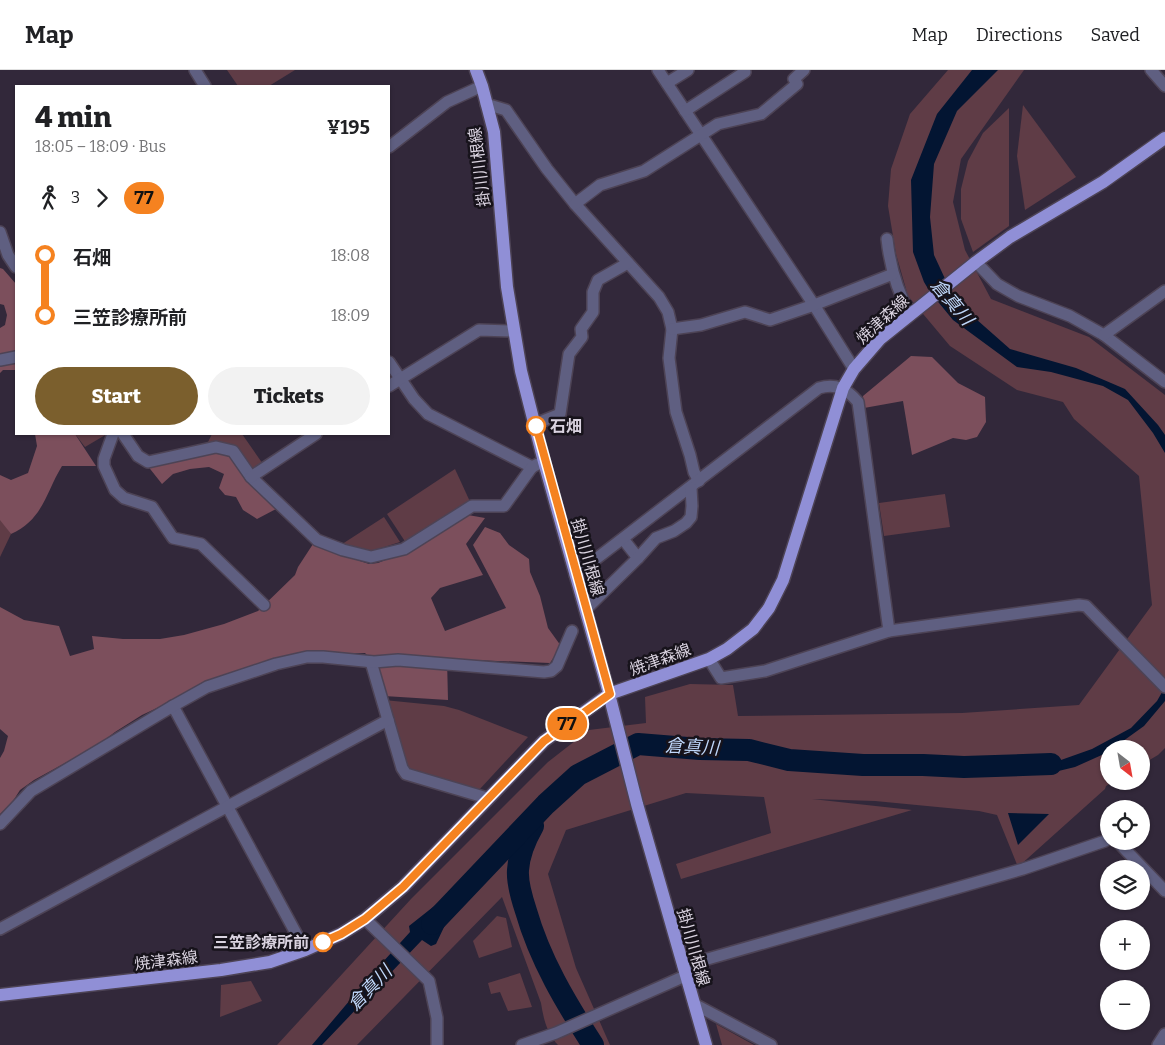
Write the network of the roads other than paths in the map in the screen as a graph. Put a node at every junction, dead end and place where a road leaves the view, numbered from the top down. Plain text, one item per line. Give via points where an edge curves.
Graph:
1 (195, 70) edge
2 (658, 70) edge
3 (688, 70) edge
4 (804, 70) edge
5 (1151, 70) edge
6 (477, 71) edge
7 (745, 72) dead end
8 (667, 83) junction
9 (204, 85) edge
10 (482, 86) junction
11 (1165, 86) edge
12 (486, 104) junction
13 (686, 111) junction
14 (700, 134) junction
15 (1165, 138) edge
16 (390, 146) edge
17 (575, 204) junction
18 (0, 232) edge
19 (887, 239) dead end
20 (976, 262) junction
21 (628, 264) junction
22 (15, 266) edge
23 (893, 274) junction
24 (1165, 291) edge
25 (814, 306) junction
26 (913, 312) junction
27 (672, 329) junction
28 (513, 331) junction
29 (1104, 335) junction
30 (15, 357) edge
31 (0, 360) edge
32 (390, 364) edge
33 (854, 369) junction
34 (400, 379) junction
35 (1165, 382) edge
36 (390, 385) edge
37 (843, 388) junction
38 (535, 424) junction
39 (113, 435) edge
40 (124, 435) edge
41 (314, 435) edge
42 (544, 462) junction
43 (532, 467) junction
44 (251, 477) junction
45 (695, 484) junction
46 (623, 539) junction
47 (638, 558) junction
48 (576, 575) junction
49 (264, 604) dead end
50 (586, 609) junction
51 (572, 631) dead end
52 (889, 631) junction
53 (709, 659) junction
54 (371, 662) junction
55 (1165, 688) edge
56 (610, 694) junction
57 (172, 706) junction
58 (388, 720) junction
59 (487, 798) junction
60 (228, 806) junction
61 (0, 824) edge
62 (1100, 842) edge
63 (1125, 850) edge
64 (1165, 892) edge
65 (365, 919) junction
66 (0, 929) edge
67 (305, 950) junction
68 (684, 971) junction
69 (0, 994) edge
70 (694, 1004) junction
71 (1165, 1034) edge
72 (437, 1045) edge
73 (522, 1045) edge
74 (706, 1045) edge
75 (771, 1045) edge
76 (1158, 1045) edge

1 - 9 street
2 - 8 street
3 - 8 street
4 - 14 street via 794,80 797,84 761,114 718,124
5 - 11 street
6 - 10 main road, 掛川川根線
7 - 13 street
8 - 13 street
10 - 12 main road, 掛川川根線
10 - 16 street via 447,102
12 - 17 street via 506,110
12 - 28 main road, 掛川川根線 via 494,132
13 - 14 street
14 - 17 street via 644,171 600,185
14 - 25 street
15 - 20 main road, 焼津森線 via 1103,182 1010,237
17 - 21 street
18 - 22 street
19 - 23 street
20 - 26 main road, 焼津森線
20 - 29 street via 997,284 1018,296 1070,316
21 - 27 street via 659,297 668,312
21 - 38 street via 598,280 593,292 593,312 581,329 582,337 569,354 560,414
23 - 25 street
23 - 26 street via 901,298
24 - 29 street
25 - 27 street via 770,320 745,312 701,325
25 - 33 street
26 - 33 main road, 焼津森線 via 880,339
27 - 45 street via 669,358 676,412 690,455
28 - 34 street via 479,330
28 - 38 main road, 掛川川根線
29 - 35 street
30 - 31 street
32 - 34 street
33 - 37 main road, 焼津森線
34 - 36 street
34 - 43 street via 428,414
37 - 45 street via 829,385 820,388
37 - 52 street via 858,402
37 - 53 main road, 焼津森線 via 780,587 752,629
38 - 42 main road, 掛川川根線
39 - 49 street via 104,466 115,490 124,498 152,507 173,538 201,544
40 - 44 street via 138,456 148,462 216,447 233,451
41 - 44 street
42 - 43 street
42 - 48 main road, 掛川川根線
43 - 44 street via 504,506 472,506 404,549 371,557 317,540
45 - 46 street
45 - 47 street via 691,517 681,527 656,538
46 - 47 street
46 - 48 street
47 - 50 street
48 - 50 main road, 掛川川根線
50 - 56 main road, 掛川川根線
51 - 54 street via 558,666 551,671 398,660
52 - 53 street via 765,671 721,678
52 - 55 street via 1086,606
53 - 56 main road, 焼津森線
54 - 57 street via 307,657 207,687
54 - 58 street
56 - 59 main road, 焼津森線 via 544,741
56 - 68 main road, 掛川川根線
57 - 60 street
57 - 61 street via 31,791
58 - 59 street via 406,774
58 - 60 street
59 - 65 main road, 焼津森線 via 403,887
60 - 66 street
60 - 67 street
62 - 68 street via 1023,869
63 - 64 street
65 - 67 main road, 焼津森線
65 - 72 street via 429,981 437,1018
67 - 69 main road, 焼津森線 via 270,962 221,970
68 - 70 main road, 掛川川根線
68 - 73 street via 594,1016
70 - 74 main road, 掛川川根線
70 - 75 street
71 - 76 street

